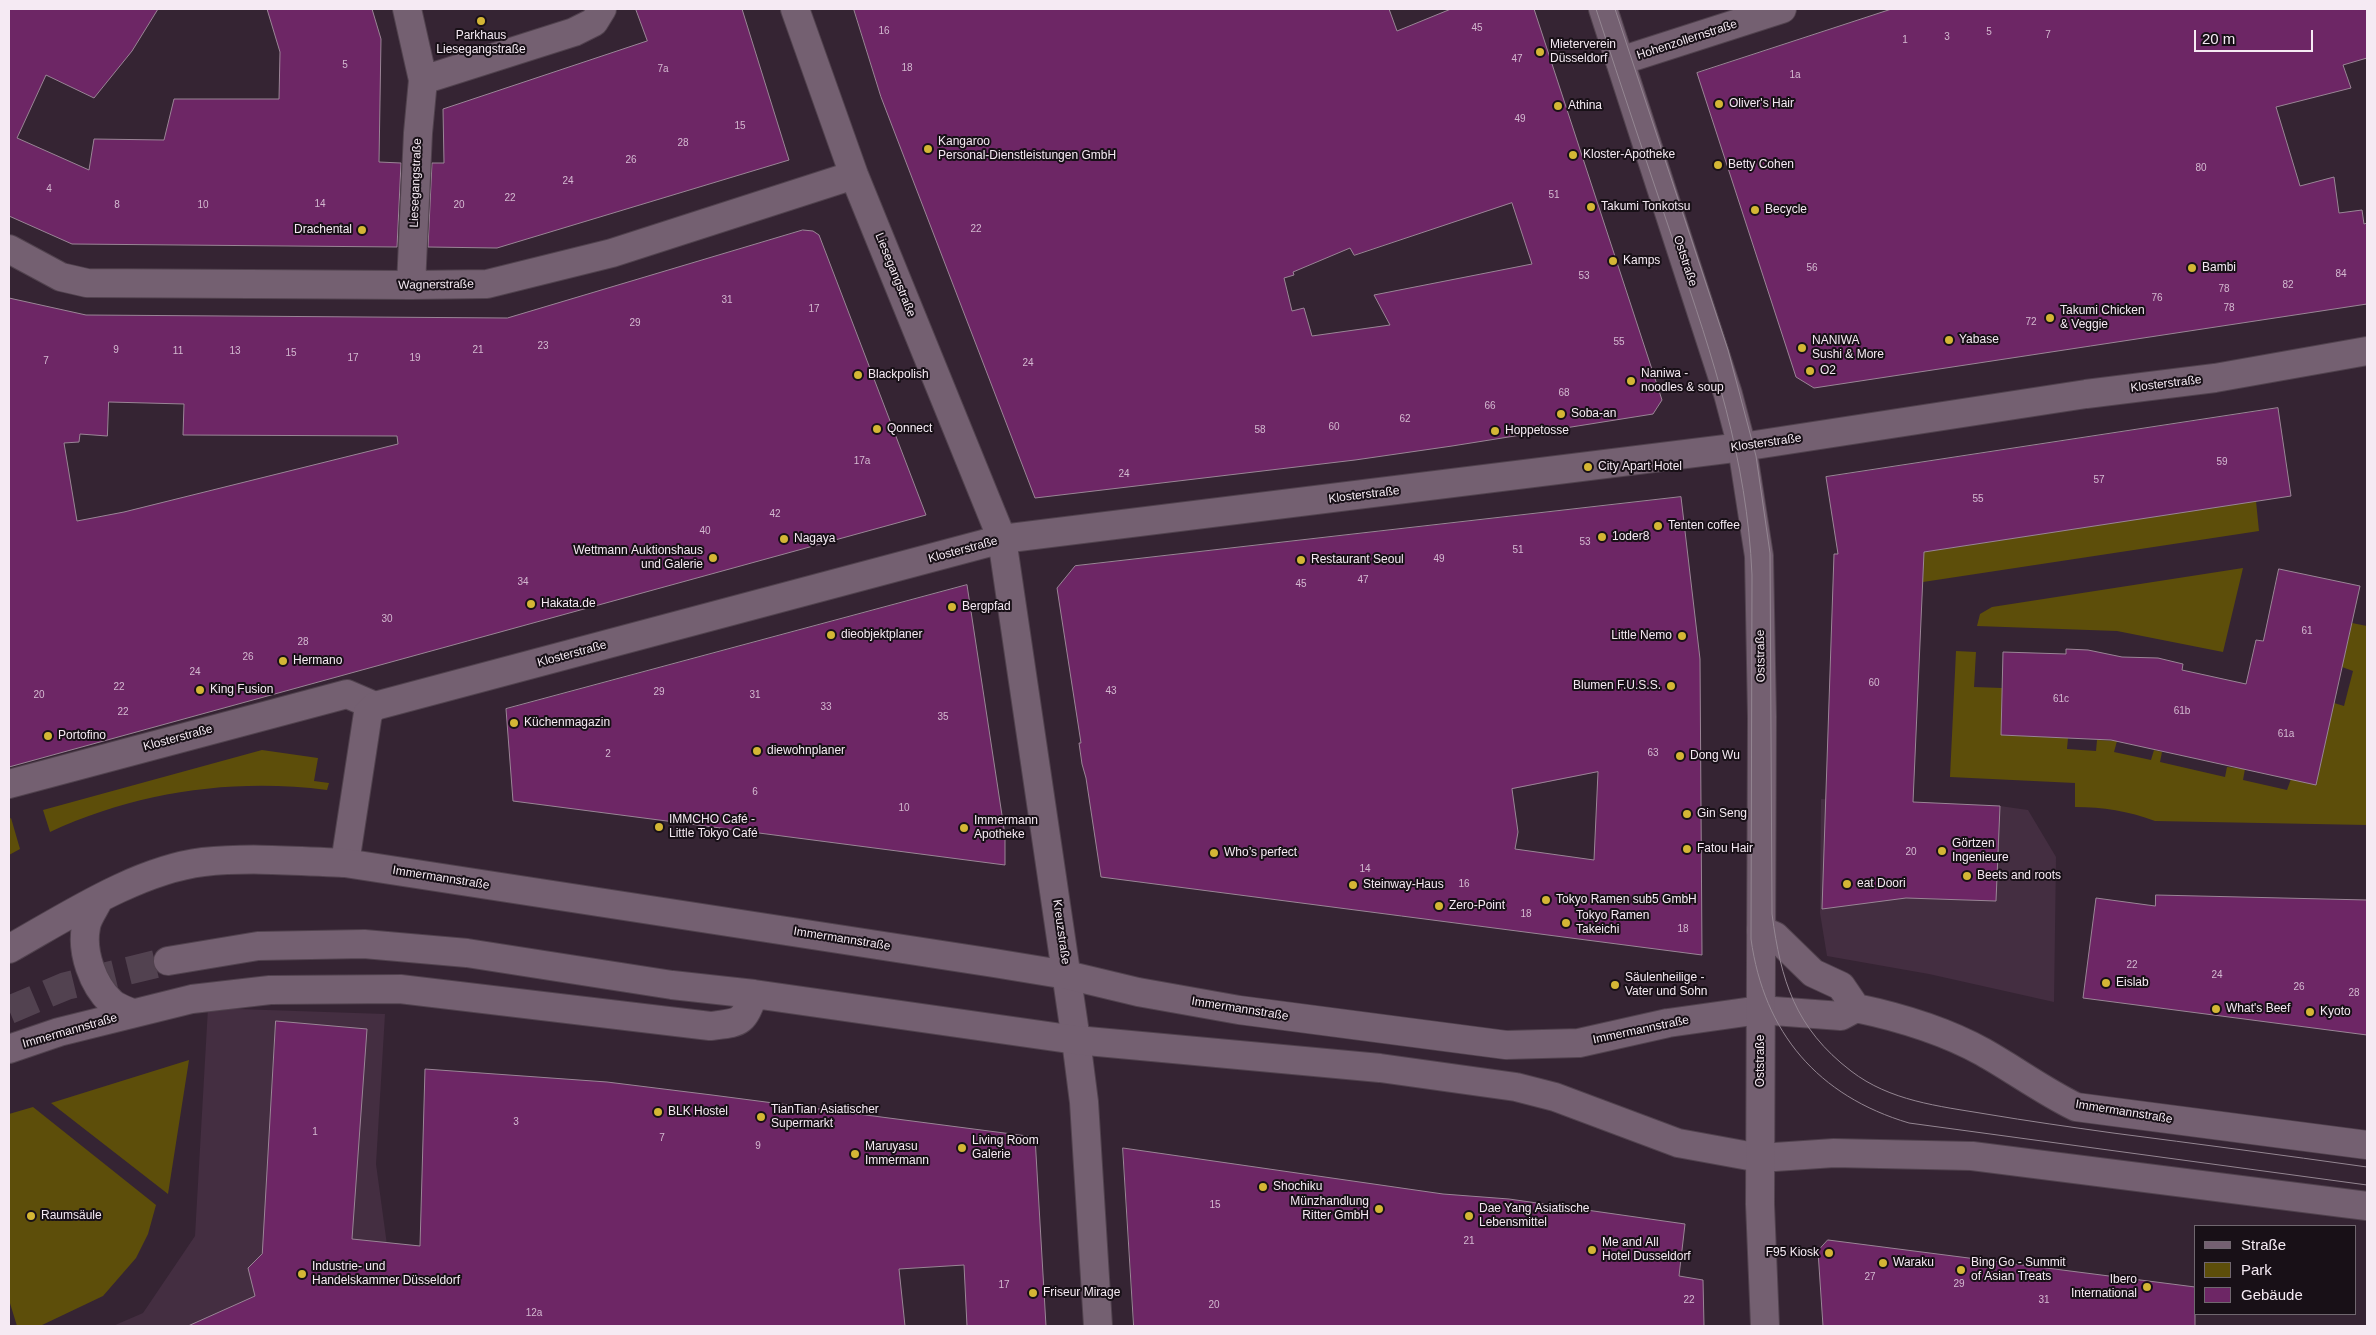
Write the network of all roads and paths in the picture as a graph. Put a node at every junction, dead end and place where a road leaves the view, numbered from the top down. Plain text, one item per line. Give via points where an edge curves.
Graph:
1 (407, 9) edge
2 (602, 9) edge
3 (795, 9) edge
4 (1603, 9) edge
5 (1782, 9) edge
6 (1620, 61) junction
7 (423, 80) junction
8 (854, 174) junction
9 (9, 249) edge
10 (411, 286) junction
11 (2367, 351) edge
12 (1742, 447) junction
13 (1002, 539) junction
14 (375, 706) junction
15 (9, 784) edge
16 (344, 862) junction
17 (99, 899) junction
18 (1761, 930) junction
19 (9, 949) edge
20 (168, 961) tunnel mouth
21 (1067, 975) junction
22 (754, 994) junction
23 (1856, 1008) junction
24 (1760, 1010) junction
25 (132, 1013) junction
26 (1076, 1040) junction
27 (9, 1049) edge
28 (2367, 1145) edge
29 (1760, 1158) junction
30 (2367, 1206) edge
31 (1098, 1326) edge
32 (1765, 1326) edge

1 - 7 street, Liesegangstraße
2 - 7 street via 594,22 574,32
3 - 8 street, Liesegangstraße
4 - 6 street, Oststraße
5 - 6 street, Hohenzollernstraße
6 - 12 street, Oststraße via 1720,368
7 - 10 street, Liesegangstraße
8 - 10 street, Wagnerstraße via 612,253 487,284
8 - 13 street, Liesegangstraße
9 - 10 street, Wagnerstraße via 61,277 87,283
11 - 12 street, Klosterstraße via 2215,378
12 - 13 street, Klosterstraße
12 - 18 street, Oststraße via 1759,556
13 - 14 street, Klosterstraße
13 - 21 street, Kreuzstraße
14 - 15 street, Klosterstraße via 347,694
14 - 16 street via 368,713
16 - 17 street, Immermannstraße via 202,862 154,875
16 - 21 street, Immermannstraße
17 - 19 street, Immermannstraße
17 - 25 street, Immermannstraße via 86,926 88,964 112,1004
18 - 23 street via 1775,936 1813,973 1841,986
18 - 24 street, Oststraße
20 - 22 street via 258,946 364,944 467,953 672,985
21 - 24 street, Immermannstraße via 1138,992 1239,1010 1506,1045 1579,1043 1668,1023
21 - 26 street, Kreuzstraße
22 - 25 street, Immermannstraße via 745,1017 734,1023 710,1026 400,989 360,988 270,990 192,999
22 - 26 street
23 - 24 street, Immermannstraße via 1841,1016
23 - 28 street, Immermannstraße via 1913,1023 1974,1048 2076,1107
24 - 29 street, Oststraße
25 - 27 street, Immermannstraße
26 - 29 street via 1380,1068 1516,1087 1555,1097 1678,1143
26 - 31 street, Kreuzstraße via 1084,1102
29 - 30 street via 1834,1153 1972,1156
29 - 32 street, Oststraße

